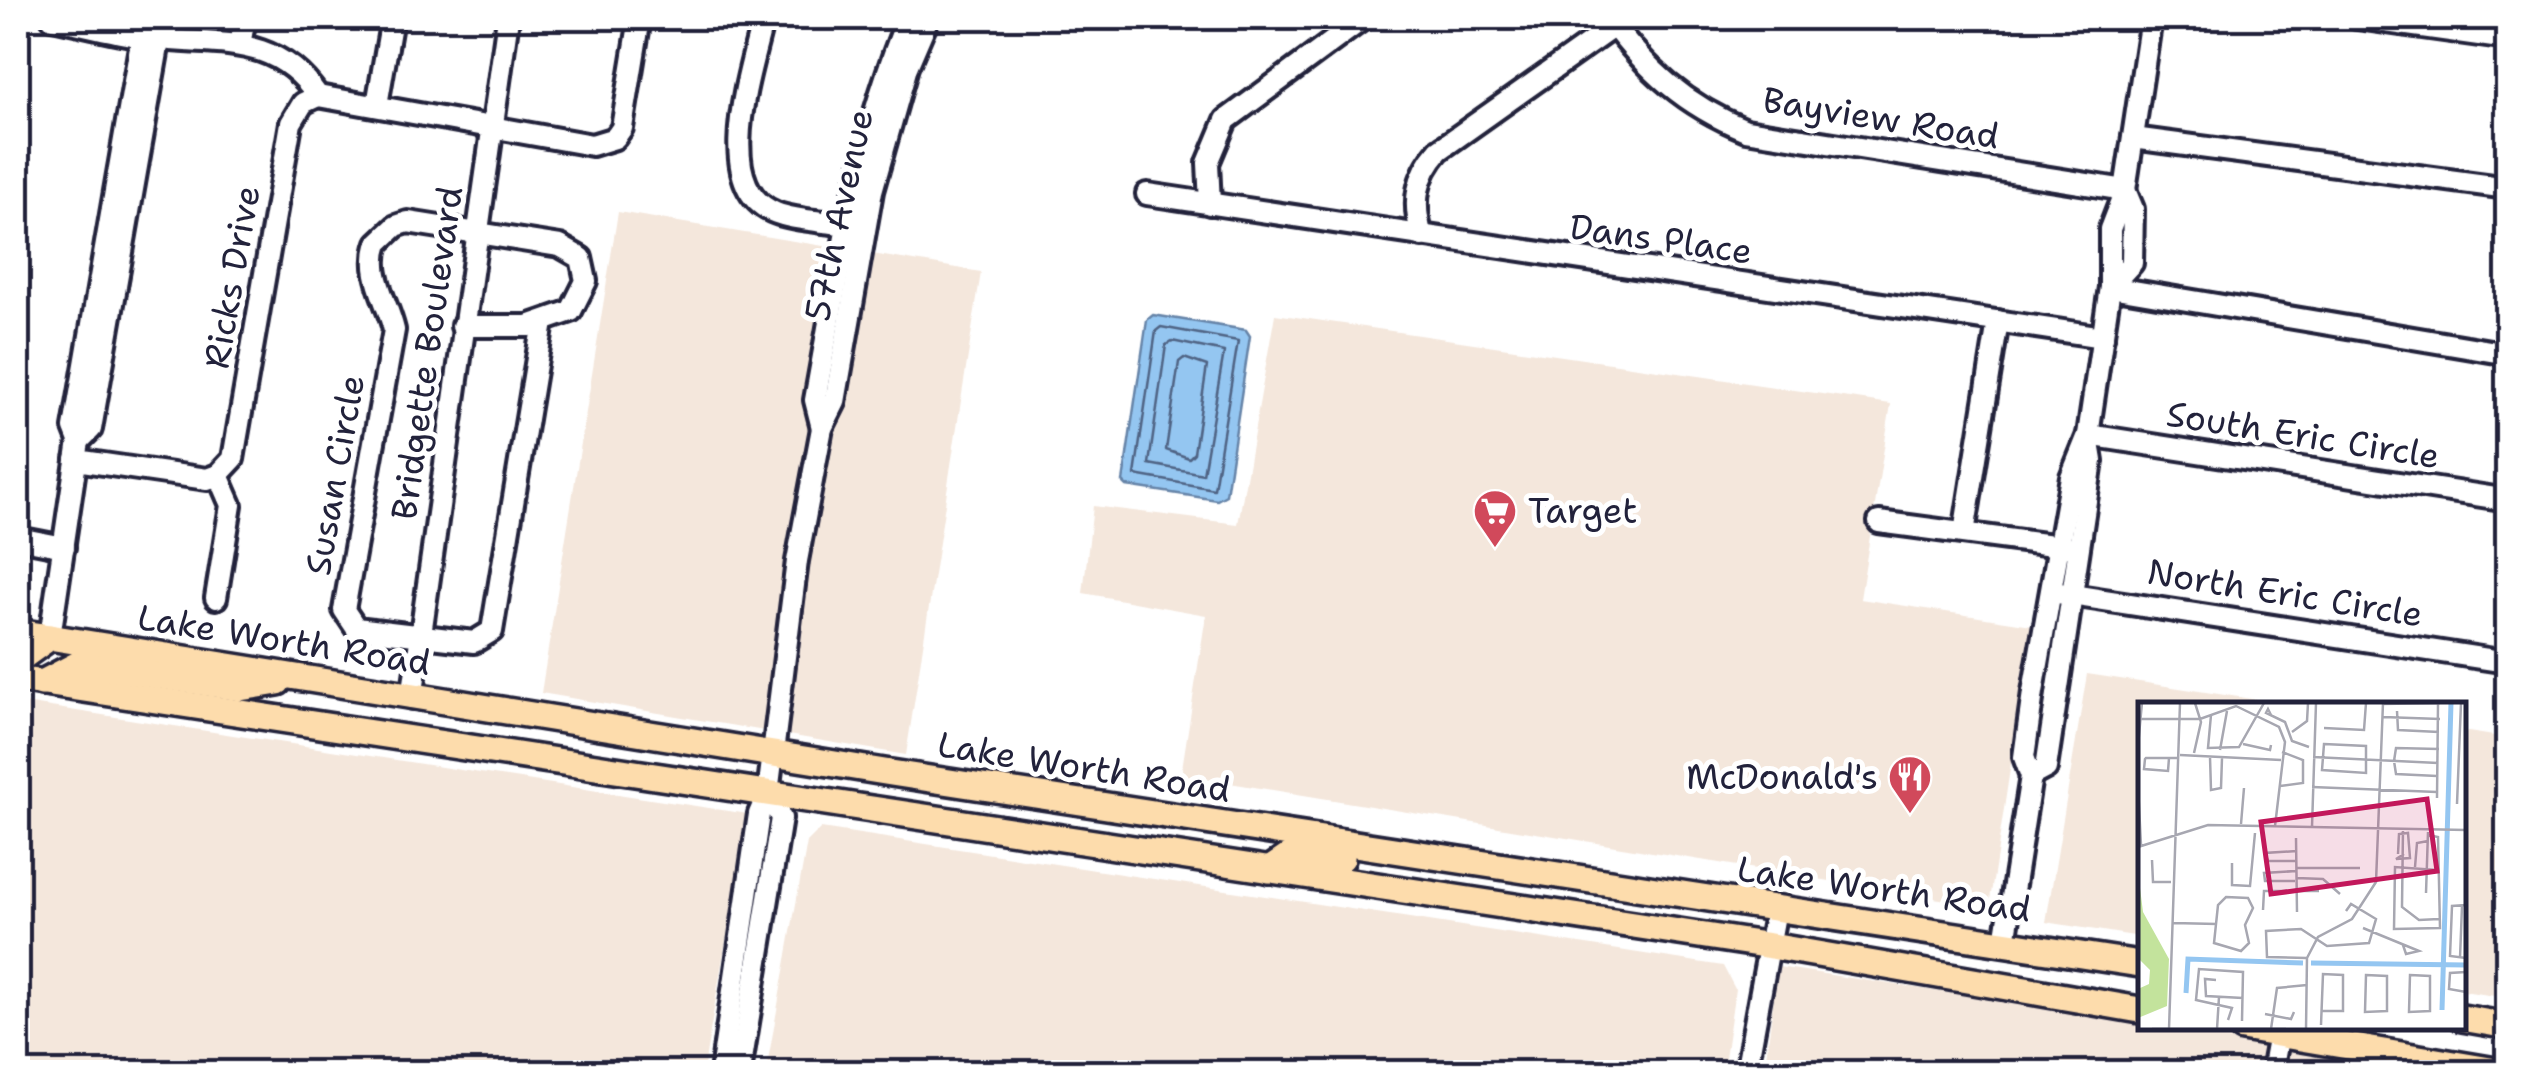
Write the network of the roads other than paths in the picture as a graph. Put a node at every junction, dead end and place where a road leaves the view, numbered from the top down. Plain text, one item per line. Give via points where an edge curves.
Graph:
1 (52, 18) edge
2 (163, 18) edge
3 (245, 18) edge
4 (392, 18) edge
5 (508, 18) edge
6 (640, 18) edge
7 (762, 18) edge
8 (908, 18) edge
9 (928, 18) edge
10 (1364, 18) edge
11 (2151, 18) edge
12 (2356, 18) edge
13 (1611, 22) edge
14 (2472, 26) edge
15 (149, 31) edge
16 (2508, 39) edge
17 (240, 45) junction
18 (318, 96) junction
19 (377, 105) junction
20 (492, 126) junction
21 (2133, 138) junction
22 (2508, 188) edge
23 (2125, 190) junction
24 (1148, 194) dead end
25 (1210, 204) junction
26 (846, 225) junction
27 (476, 233) junction
28 (1422, 236) junction
29 (2110, 288) junction
30 (543, 322) junction
31 (1998, 322) junction
32 (462, 326) junction
33 (2103, 337) junction
34 (2508, 354) edge
35 (822, 428) junction
36 (2088, 435) junction
37 (78, 451) junction
38 (218, 475) junction
39 (2508, 500) edge
40 (1879, 522) dead end
41 (1964, 533) junction
42 (18, 538) edge
43 (64, 546) junction
44 (2071, 548) junction
45 (2062, 592) junction
46 (216, 598) dead end
47 (18, 632) edge
48 (50, 637) junction
49 (421, 639) junction
50 (2508, 657) edge
51 (18, 660) edge
52 (298, 678) junction
53 (30, 681) edge
54 (412, 698) junction
55 (771, 753) junction
56 (768, 792) junction
57 (1278, 832) junction
58 (1080, 841) junction
59 (1500, 866) junction
60 (1269, 870) junction
61 (1776, 909) junction
62 (2005, 942) junction
63 (1770, 946) junction
64 (2138, 964) edge
65 (2138, 1010) edge
66 (2465, 1019) edge
67 (2508, 1026) edge
68 (2284, 1031) edge
69 (720, 1072) edge
70 (740, 1072) edge
71 (1746, 1072) edge
72 (2272, 1072) edge
73 (2502, 1072) edge

1 - 15 street
2 - 15 street
3 - 17 street
4 - 19 street
5 - 20 street, Bridgette Boulevard
6 - 20 street via 615,138 592,145
7 - 26 street via 739,131 746,188 774,213
8 - 26 street, 57th Avenue via 868,129
9 - 35 street, 57th Avenue via 886,134 835,402
10 - 25 street via 1226,120 1208,162
11 - 21 street
12 - 14 street
13 - 23 street, Bayview Road via 1658,79 1746,130
13 - 28 street via 1431,159 1416,194
14 - 16 street
15 - 17 street
15 - 37 street via 91,429
17 - 18 street via 280,58
18 - 19 street
18 - 38 street, Ricks Drive via 291,123 233,459
19 - 20 street
20 - 27 street, Bridgette Boulevard
21 - 22 street
21 - 23 street
23 - 29 street via 2132,209 2132,262
24 - 25 street, Dans Place
25 - 28 street, Dans Place
26 - 35 street, 57th Avenue via 815,400
27 - 30 street via 560,246 581,258 586,281 579,302
27 - 32 street, Bridgette Boulevard
27 - 49 street, Susan Circle via 408,222 378,243 373,266 394,330 344,610 356,628
28 - 31 street, Dans Place
29 - 33 street
29 - 34 street
30 - 32 street
30 - 49 street, Susan Circle via 492,630 474,642
31 - 33 street, Dans Place
31 - 41 street
32 - 49 street, Bridgette Boulevard
33 - 36 street
35 - 55 street, 57th Avenue
36 - 39 street, South Eric Circle
36 - 44 street via 2071,477
37 - 38 street via 196,478
37 - 43 street
38 - 46 street via 231,505
40 - 41 street
41 - 44 street
42 - 43 street
43 - 48 street
44 - 45 street
45 - 50 street, North Eric Circle
45 - 62 street via 2024,757 2031,776
47 - 48 main road, Lake Worth Road
48 - 51 main road
48 - 52 main road, Lake Worth Road
49 - 54 street, Bridgette Boulevard
52 - 53 main road via 240,688 78,664
52 - 54 main road, Lake Worth Road
53 - 56 main road, Lake Worth Road
54 - 55 main road, Lake Worth Road
55 - 56 street, 57th Avenue
55 - 57 main road, Lake Worth Road
56 - 58 main road, Lake Worth Road
56 - 69 street, 57th Avenue via 759,814
56 - 70 street, 57th Avenue via 781,818
57 - 58 main road via 1256,849 1235,851 1116,832
57 - 59 main road, Lake Worth Road
58 - 60 main road, Lake Worth Road
59 - 60 main road via 1454,874 1306,855
59 - 61 main road, Lake Worth Road
60 - 63 main road, Lake Worth Road
61 - 62 main road, Lake Worth Road
61 - 63 street
62 - 64 main road, Lake Worth Road
63 - 65 main road, Lake Worth Road
63 - 71 street
66 - 67 main road
68 - 72 street
68 - 73 main road

